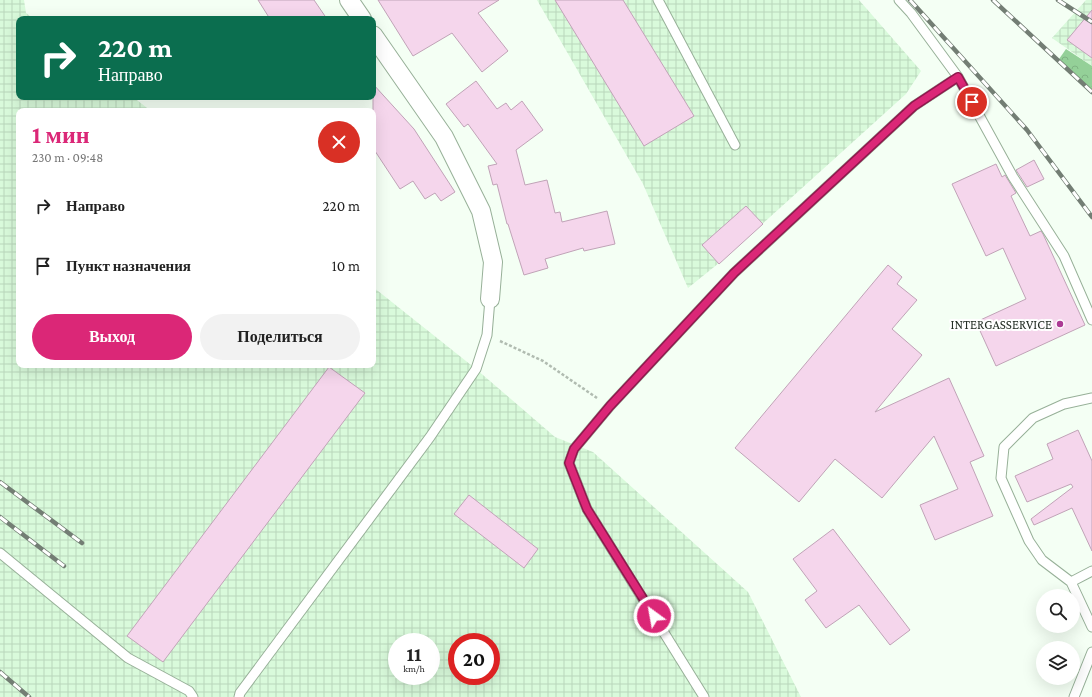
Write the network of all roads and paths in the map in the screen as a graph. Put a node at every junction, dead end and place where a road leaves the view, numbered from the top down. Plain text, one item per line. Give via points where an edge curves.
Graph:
1 (348, 0) edge
2 (658, 0) edge
3 (899, 0) edge
4 (360, 16) edge
5 (376, 39) edge
6 (958, 77) junction
7 (735, 144) dead end
8 (490, 298) joint
9 (1092, 320) edge
10 (487, 335) junction
11 (1092, 398) edge
12 (610, 406) junction
13 (0, 553) edge
14 (1092, 571) edge
15 (1071, 582) junction
16 (1092, 626) edge
17 (1092, 652) edge
18 (193, 697) edge
19 (239, 697) edge
20 (704, 697) edge
21 (1074, 697) edge

1 - 4 street
2 - 7 lane
3 - 6 lane
5 - 8 street via 444,137 481,211 493,262
6 - 9 lane via 1013,176 1064,256
6 - 12 lane via 914,106 734,273
8 - 10 lane
10 - 12 path via 543,361
10 - 19 lane via 476,368 430,437
11 - 15 lane via 1064,404 1033,418 1004,447 1000,478 1029,541 1042,560
12 - 20 lane via 574,449 569,463 587,509
13 - 18 lane via 128,658 189,691
14 - 15 lane
15 - 16 lane
17 - 21 lane

